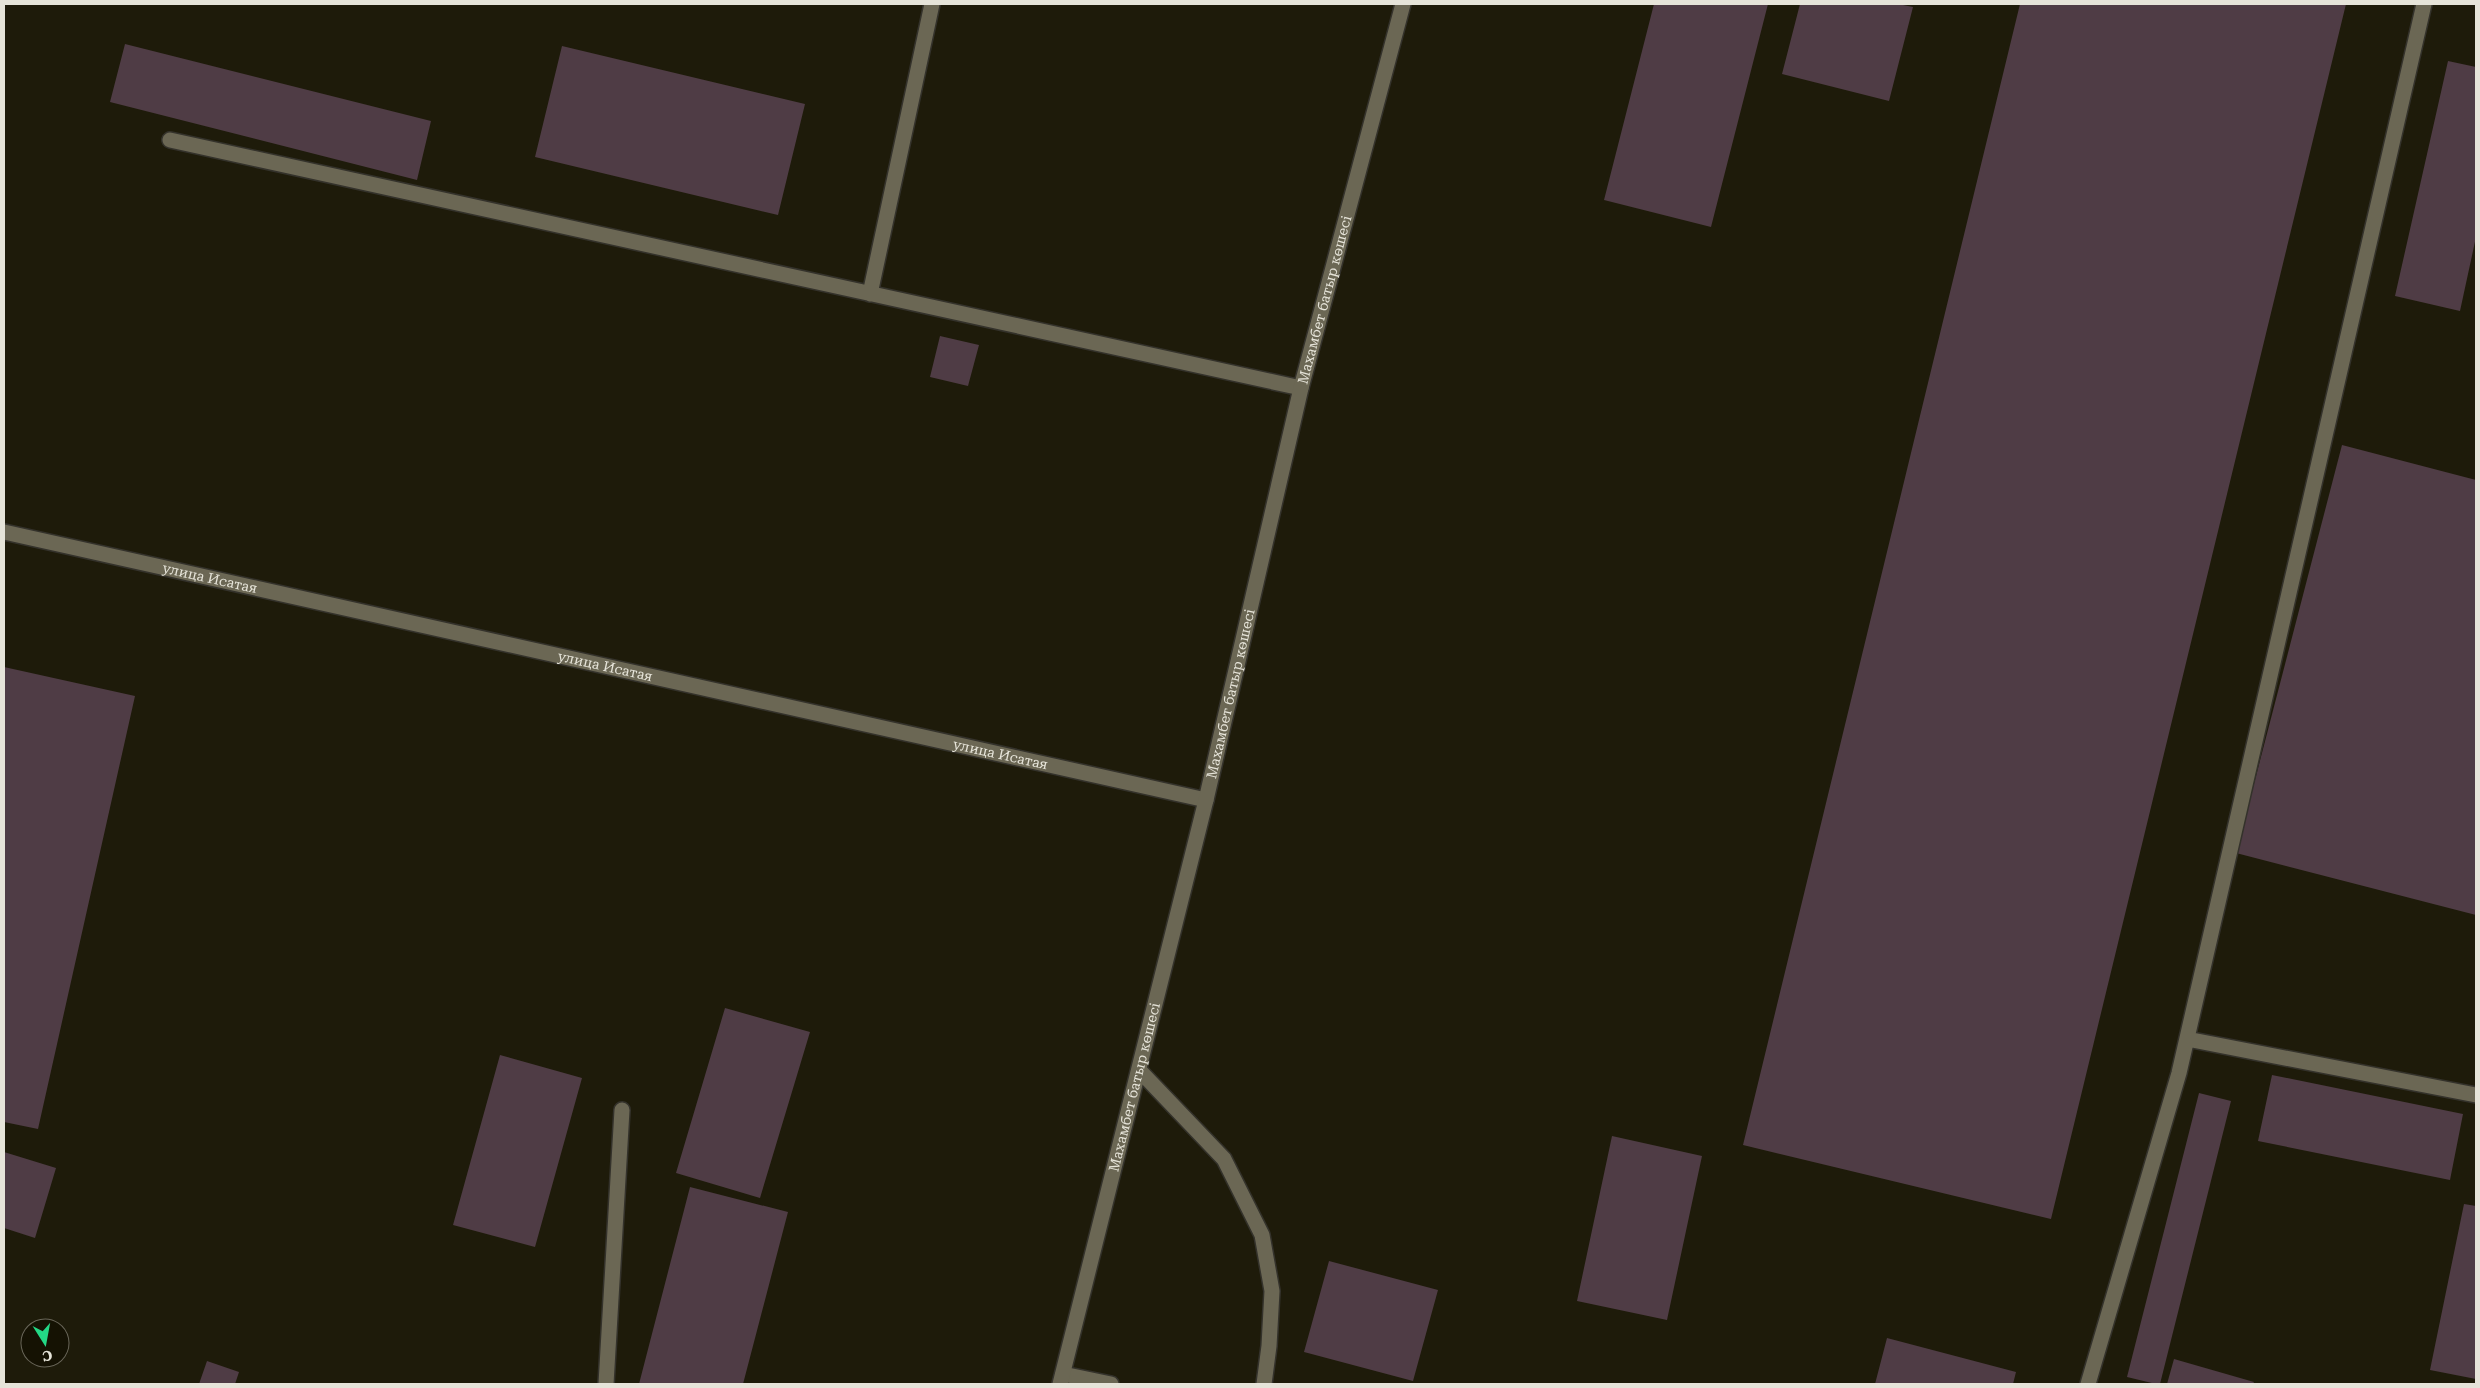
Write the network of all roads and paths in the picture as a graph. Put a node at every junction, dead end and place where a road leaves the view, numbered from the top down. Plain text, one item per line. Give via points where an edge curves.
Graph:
1 (932, 4) edge
2 (1403, 4) edge
3 (2424, 4) edge
4 (170, 140) dead end
5 (870, 294) junction
6 (1302, 388) junction
7 (4, 532) edge
8 (1206, 800) junction
9 (2187, 1039) junction
10 (1139, 1070) junction
11 (2476, 1095) edge
12 (622, 1110) dead end
13 (1061, 1379) edge
14 (606, 1384) edge
15 (1111, 1384) edge
16 (1264, 1384) edge
17 (2088, 1384) edge

1 - 5 street
2 - 6 street, Махамбет батыр көшесі
3 - 9 street
4 - 5 street
5 - 6 street
6 - 8 street, Махамбет батыр көшесі
7 - 8 street, улица Исатая
8 - 10 street, Махамбет батыр көшесі
9 - 11 street
9 - 17 street
10 - 13 street, Махамбет батыр көшесі
10 - 16 street via 1224,1159 1262,1235 1272,1291 1270,1346
12 - 14 street
13 - 15 street

